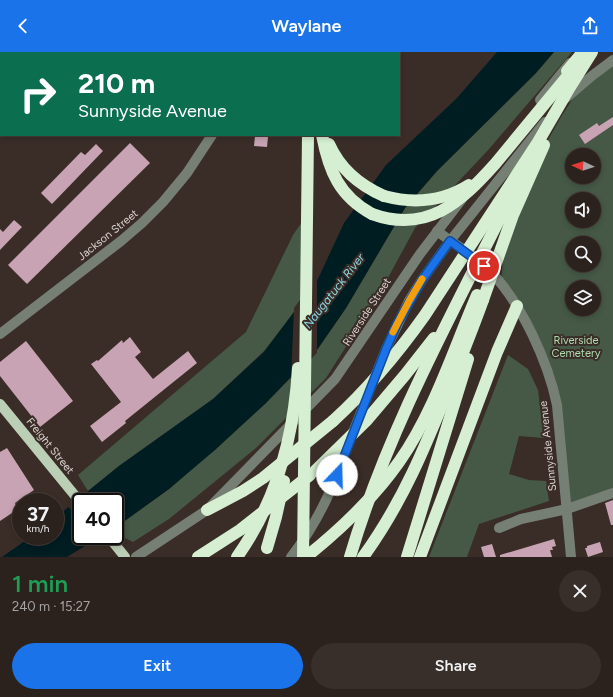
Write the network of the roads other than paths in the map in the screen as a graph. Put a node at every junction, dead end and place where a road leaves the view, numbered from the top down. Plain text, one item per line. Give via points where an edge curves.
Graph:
1 (583, 52) edge
2 (588, 52) edge
3 (592, 52) edge
4 (600, 52) edge
5 (613, 60) edge
6 (211, 136) edge
7 (308, 136) edge
8 (322, 136) edge
9 (326, 136) edge
10 (538, 142) junction
11 (307, 225) junction
12 (437, 231) junction
13 (450, 241) junction
14 (482, 299) junction
15 (517, 306) junction
16 (448, 320) junction
17 (0, 334) edge
18 (0, 404) edge
19 (73, 493) edge
20 (613, 493) edge
21 (567, 509) junction
22 (207, 510) junction
23 (498, 528) dead end
24 (115, 545) edge
25 (125, 557) edge
26 (136, 557) edge
27 (198, 557) edge
28 (237, 557) edge
29 (264, 557) edge
30 (291, 557) edge
31 (305, 557) edge
32 (350, 557) edge
33 (363, 557) edge
34 (407, 557) edge
35 (420, 557) edge
36 (571, 557) edge

1 - 9 highway, bridge via 480,176 457,192 444,197 408,201 384,196 372,190 343,167
2 - 8 highway, bridge via 474,187 448,208 423,219 409,221 383,218 352,200 342,190 335,177
2 - 12 street, Riverside Street via 570,62
3 - 10 highway, bridge
4 - 14 highway, bridge via 558,118 531,172
5 - 13 street via 578,87 554,112
6 - 17 street, Jackson Street via 187,173 142,223
7 - 11 highway, bridge
10 - 16 highway, bridge
10 - 22 highway, bridge via 416,328 368,387 333,421 263,478
11 - 28 highway, bridge via 303,252 297,384 289,441 268,504 256,529
11 - 29 highway, bridge via 293,430 278,508
11 - 31 highway, bridge
12 - 13 street, Sunnyside Avenue
12 - 22 street, Riverside Street via 335,379
13 - 15 street, Sunnyside Avenue via 490,271
13 - 30 street via 422,280 397,324 327,498 304,541
14 - 31 highway via 434,399 399,462 358,512
14 - 33 highway via 470,338 415,470 386,523
14 - 34 highway
15 - 21 street, Sunnyside Avenue via 554,391 559,418
15 - 35 highway via 497,352
16 - 27 highway, bridge via 366,421 315,471 240,530
16 - 32 highway, bridge via 390,446
18 - 19 main road, Freight Street
20 - 21 street
21 - 23 street via 521,519
21 - 36 street, Sunnyside Avenue
22 - 26 street, Riverside Street
24 - 25 main road

